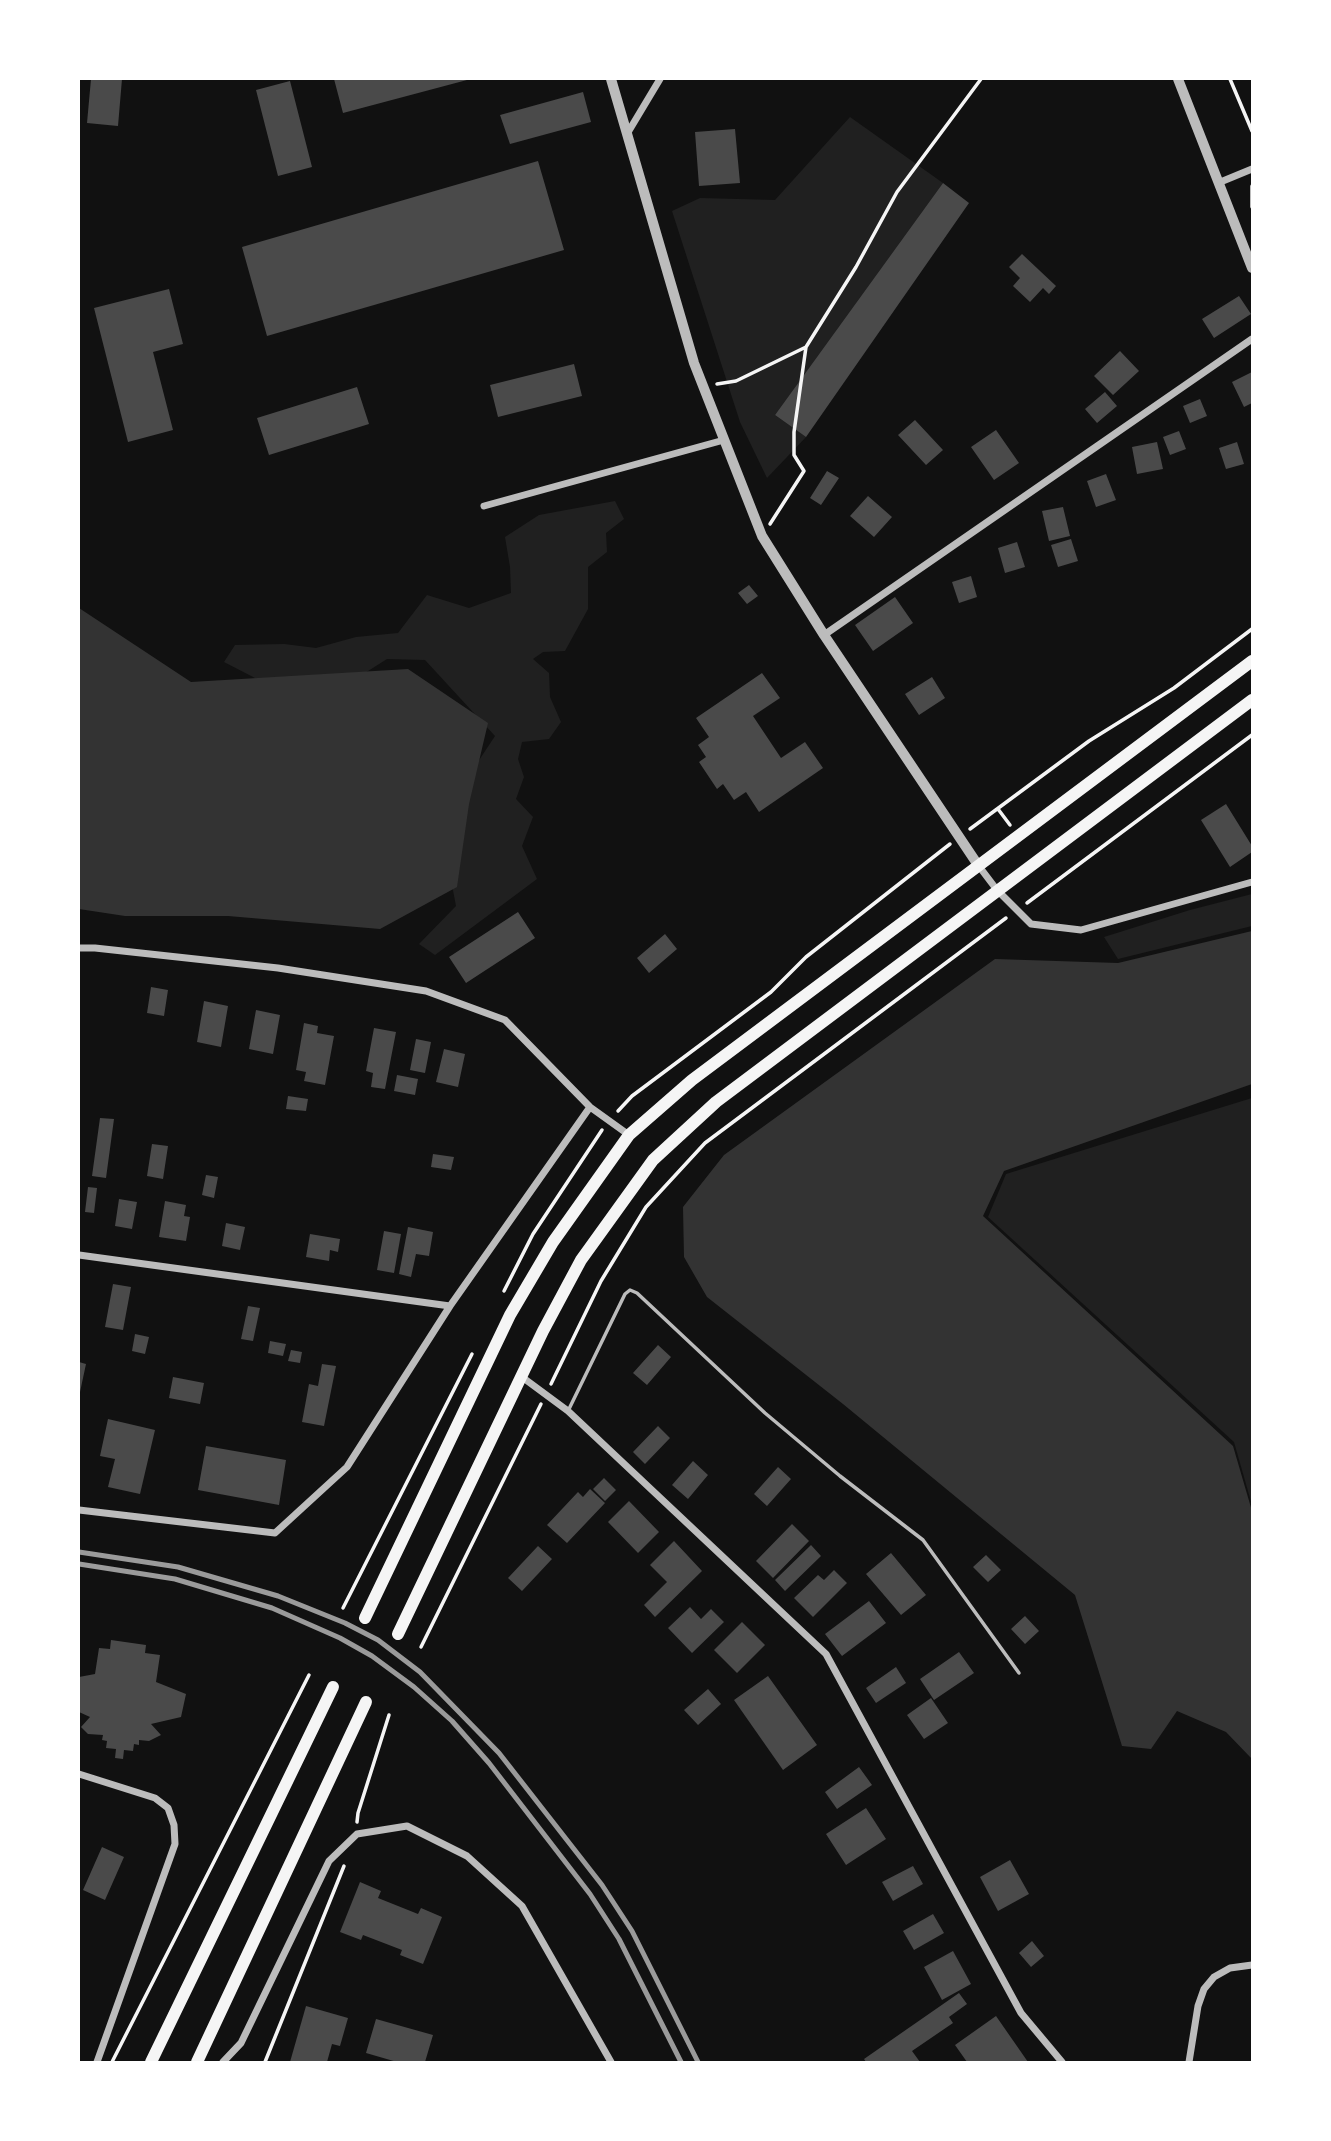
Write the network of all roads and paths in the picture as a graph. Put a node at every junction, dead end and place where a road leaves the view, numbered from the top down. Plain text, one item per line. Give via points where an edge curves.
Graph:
1 (611, 79) edge
2 (660, 79) edge
3 (981, 79) edge
4 (1178, 79) edge
5 (1230, 79) edge
6 (1252, 131) edge
7 (627, 134) junction
8 (1252, 169) edge
9 (1218, 183) junction
10 (1252, 186) edge
11 (1252, 207) edge
12 (1252, 268) edge
13 (1252, 340) edge
14 (806, 347) junction
15 (703, 387) junction
16 (724, 440) junction
17 (484, 506) dead end
18 (762, 536) junction
19 (824, 635) junction
20 (1252, 661) edge
21 (1252, 699) edge
22 (1252, 735) edge
23 (978, 864) junction
24 (1252, 881) edge
25 (996, 890) junction
26 (1017, 910) junction
27 (79, 945) edge
28 (590, 1107) junction
29 (629, 1135) junction
30 (79, 1255) edge
31 (450, 1307) junction
32 (522, 1377) junction
33 (546, 1395) junction
34 (568, 1411) junction
35 (79, 1510) edge
36 (365, 1618) dead end
37 (398, 1634) dead end
38 (421, 1647) dead end
39 (1019, 1673) dead end
40 (309, 1675) dead end
41 (333, 1687) dead end
42 (366, 1702) dead end
43 (79, 1774) edge
44 (1252, 1965) edge
45 (97, 2062) edge
46 (112, 2062) edge
47 (151, 2062) edge
48 (197, 2062) edge
49 (223, 2062) edge
50 (611, 2062) edge
51 (1062, 2062) edge
52 (1189, 2062) edge

1 - 7 street
2 - 7 street
3 - 14 path via 897,192
4 - 9 street
5 - 6 path
7 - 15 street
8 - 9 street
9 - 12 street
10 - 11 path
13 - 19 street
14 - 15 path via 736,381
14 - 18 path via 794,454 804,471
15 - 16 street
16 - 17 street
16 - 18 street
18 - 19 street
19 - 23 street
20 - 23 main road
21 - 25 main road
22 - 26 path
23 - 25 street
23 - 29 main road via 692,1080
24 - 26 street via 1081,930 1031,924
25 - 26 street
25 - 32 main road via 716,1102 653,1160 581,1260
26 - 33 path via 705,1143 646,1207 601,1281
27 - 28 street via 426,991 505,1020
28 - 29 street
28 - 31 street
29 - 36 main road via 554,1242 510,1315
30 - 31 street
31 - 35 street via 347,1467 275,1533
32 - 33 street
32 - 37 main road
33 - 34 street
33 - 38 path
34 - 39 lane via 625,1294 630,1290 637,1293 765,1413 923,1540
34 - 51 street via 826,1654 1021,2013
40 - 46 path
41 - 47 main road
42 - 48 main road
43 - 45 street via 156,1798 168,1808 176,1844
44 - 52 street via 1230,1968 1204,1989
49 - 50 street via 241,2043 329,1861 357,1834 407,1826 467,1856 522,1906

